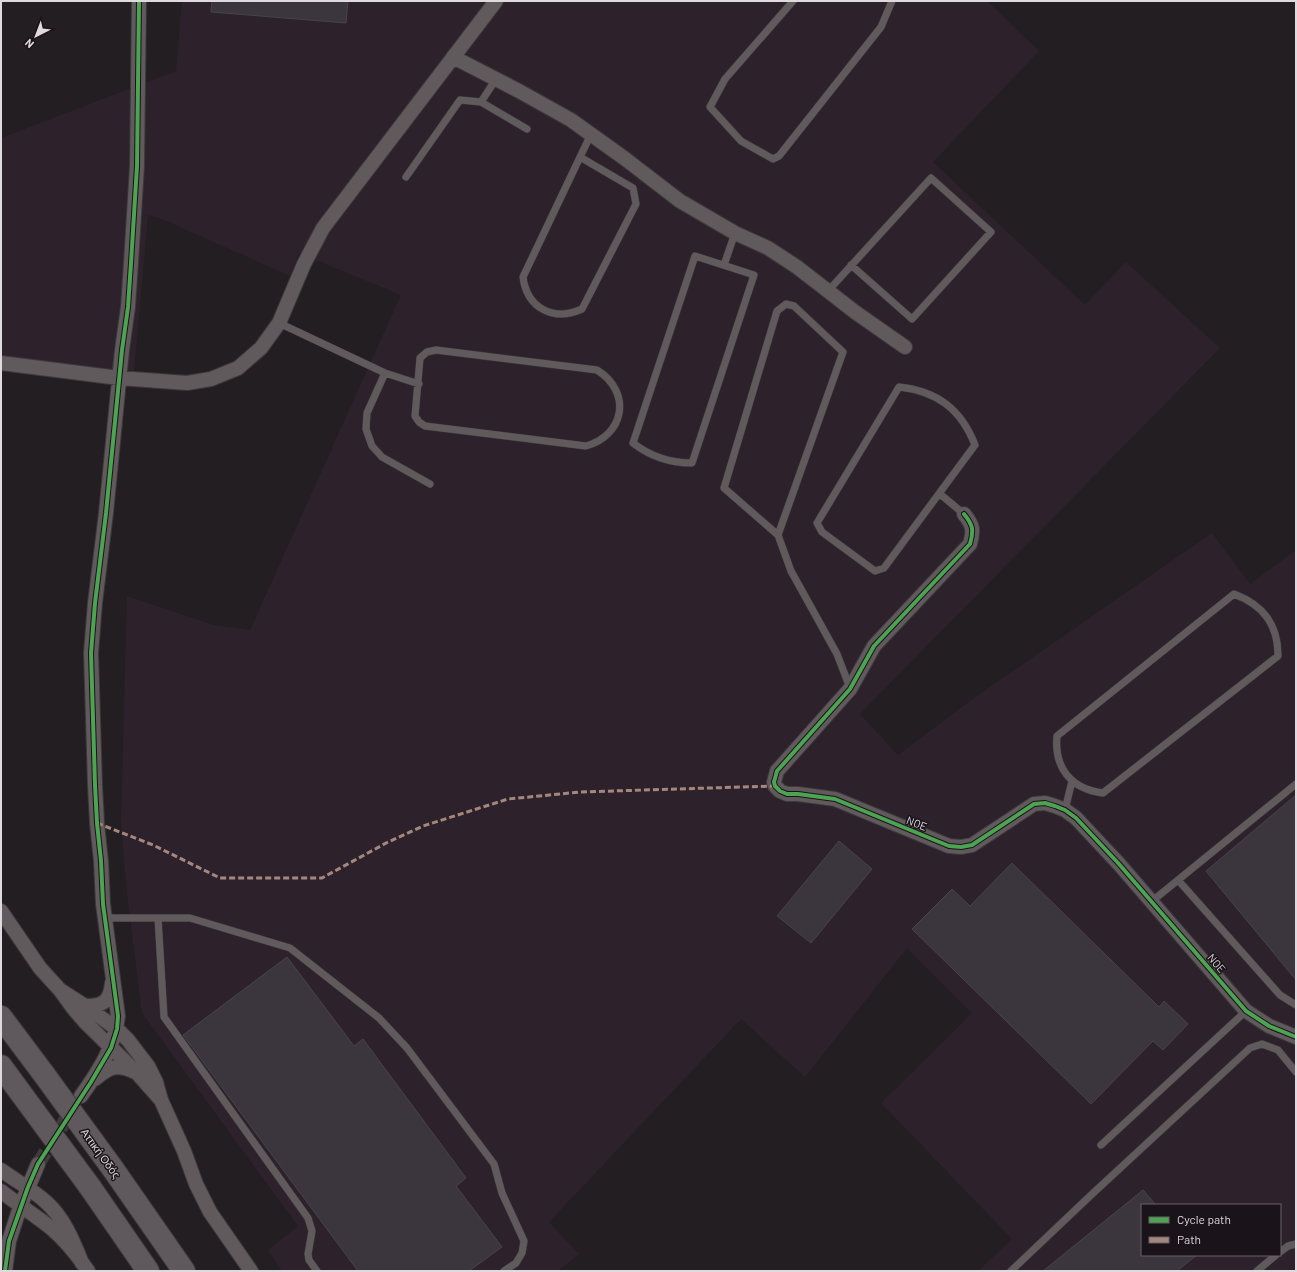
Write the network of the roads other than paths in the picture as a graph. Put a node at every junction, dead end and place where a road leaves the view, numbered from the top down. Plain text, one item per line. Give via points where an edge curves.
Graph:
1 (139, 1) edge
2 (496, 1) edge
3 (793, 1) edge
4 (892, 1) edge
5 (453, 57) junction
6 (496, 79) junction
7 (481, 102) junction
8 (527, 129) dead end
9 (591, 134) junction
10 (580, 157) junction
11 (406, 177) dead end
12 (735, 234) junction
13 (724, 265) junction
14 (851, 265) junction
15 (828, 291) junction
16 (279, 323) junction
17 (905, 347) dead end
18 (1, 363) edge
19 (385, 373) junction
20 (119, 378) junction
21 (419, 384) junction
22 (430, 484) dead end
23 (940, 494) junction
24 (964, 514) joint
25 (778, 535) junction
26 (850, 689) junction
27 (1072, 781) junction
28 (1296, 784) edge
29 (1065, 810) junction
30 (1178, 880) junction
31 (1151, 902) junction
32 (1, 911) edge
33 (105, 918) junction
34 (158, 918) junction
35 (113, 979) junction
36 (60, 990) junction
37 (1296, 1005) edge
38 (85, 1006) junction
39 (1246, 1011) junction
40 (1, 1017) edge
41 (117, 1029) junction
42 (1296, 1037) edge
43 (111, 1048) junction
44 (1, 1066) edge
45 (1296, 1072) edge
46 (137, 1073) junction
47 (91, 1082) junction
48 (81, 1096) tunnel mouth
49 (161, 1100) junction
50 (1101, 1145) dead end
51 (38, 1164) tunnel mouth
52 (1, 1170) edge
53 (28, 1187) junction
54 (1, 1191) edge
55 (20, 1207) junction
56 (1296, 1244) edge
57 (1281, 1251) edge
58 (1275, 1256) edge
59 (85, 1267) edge
60 (5, 1271) edge
61 (148, 1271) edge
62 (184, 1271) edge
63 (251, 1271) edge
64 (317, 1271) edge
65 (504, 1271) edge
66 (1012, 1271) edge
67 (1257, 1271) edge

1 - 20 street via 137,166 128,307
2 - 5 street
3 - 4 lane via 725,79 710,107 741,141 773,159 779,156 881,27
5 - 6 street
5 - 16 street via 323,228 304,264
6 - 7 lane
6 - 9 street via 571,120
7 - 8 lane
7 - 11 lane via 460,100
9 - 10 lane
9 - 12 street via 680,201
10 - 10 lane via 523,277 531,300 543,310 558,314 582,309 636,204 633,188
12 - 13 lane
12 - 15 street via 768,248
13 - 13 lane via 695,256 633,443 659,459 692,463 695,455 754,275
14 - 14 lane via 931,178 991,232 912,319
14 - 15 lane
15 - 17 street
16 - 19 lane
16 - 20 street via 261,348 238,368 211,379 187,383
18 - 20 street
19 - 21 lane
19 - 22 lane via 367,413 366,429 372,446 382,457
20 - 33 street via 91,653 95,784
21 - 21 lane via 420,358 427,352 436,350 597,370 614,386 620,409 609,433 586,446 424,426 415,416
23 - 23 lane via 975,445 966,425 942,401 922,391 899,387 817,523 822,532 875,571 884,568
23 - 24 lane
24 - 26 street, NOE via 971,523 973,534 970,544 874,646
25 - 25 lane via 844,352 794,306 786,304 777,311 724,488
25 - 26 lane via 791,571 837,654
26 - 29 street, NOE via 777,771 774,782 780,791 835,799 949,846 960,847 972,845 1034,804 1044,803
27 - 27 lane via 1086,789 1103,793 1278,656 1278,646 1268,618 1261,610 1234,594 1058,736 1059,760
27 - 29 lane
28 - 30 lane
29 - 31 street, NOE via 1076,818 1119,864
30 - 31 lane
30 - 37 lane via 1280,995
31 - 39 street, NOE
32 - 36 street via 40,968
33 - 34 lane
33 - 35 street
34 - 64 lane via 164,1017 308,1218 312,1231 309,1260
34 - 65 lane via 190,918 290,948 379,1018 407,1048 494,1164 502,1193 524,1241 522,1253 516,1263
35 - 38 street via 112,989 104,1003 98,1006
35 - 41 street via 118,1016
36 - 38 street
36 - 43 street via 85,1022
38 - 41 street
39 - 42 street, NOE via 1269,1026
39 - 50 lane
40 - 62 highway, Αττική Οδός, bridge via 113,1169
41 - 43 street
41 - 49 street via 148,1066
43 - 46 street
43 - 47 street
44 - 61 highway, bridge
45 - 66 lane via 1278,1050 1262,1044 1250,1048
46 - 47 street via 125,1067 114,1067
46 - 49 street
47 - 48 street
49 - 63 street via 210,1212
51 - 53 street
52 - 53 street
53 - 55 street
53 - 59 street via 48,1203 68,1230
54 - 55 street
55 - 59 street via 53,1229
55 - 60 street via 9,1241
56 - 57 lane
58 - 67 lane

